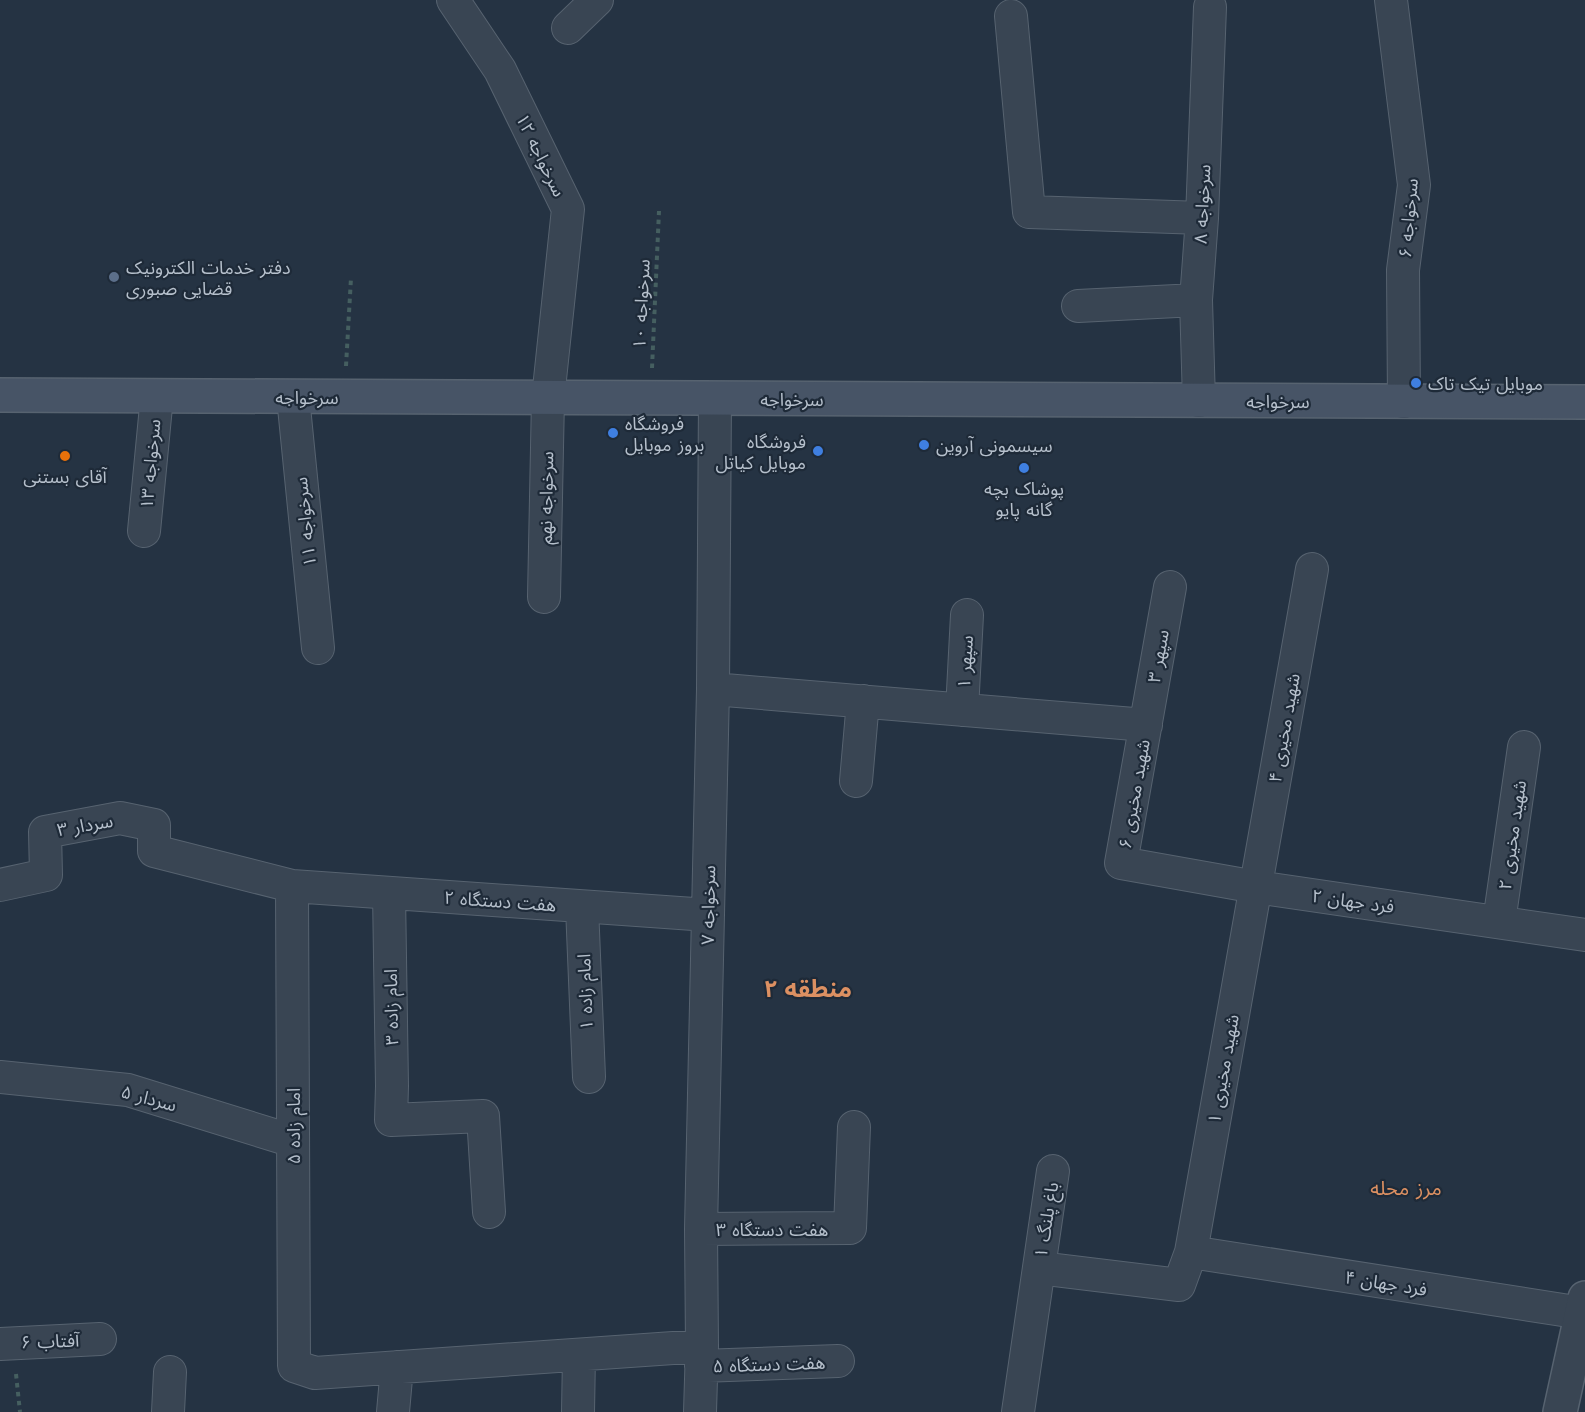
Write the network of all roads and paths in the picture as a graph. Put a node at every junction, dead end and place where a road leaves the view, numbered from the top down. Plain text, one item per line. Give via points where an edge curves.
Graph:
1 (453, 0) edge
2 (597, 0) edge
3 (1391, 0) edge
4 (1210, 7) dead end
5 (1011, 16) dead end
6 (568, 28) dead end
7 (659, 211) dead end
8 (1202, 218) junction
9 (351, 278) dead end
10 (1196, 300) junction
11 (1078, 306) dead end
12 (0, 395) edge
13 (157, 396) junction
14 (293, 397) junction
15 (345, 397) junction
16 (548, 398) junction
17 (651, 398) junction
18 (714, 399) junction
19 (1199, 401) junction
20 (1404, 402) junction
21 (1585, 402) edge
22 (144, 531) dead end
23 (1312, 569) dead end
24 (1170, 587) dead end
25 (544, 597) dead end
26 (967, 615) dead end
27 (318, 648) dead end
28 (713, 689) junction
29 (863, 702) junction
30 (962, 710) junction
31 (1146, 725) junction
32 (1524, 747) dead end
33 (856, 781) dead end
34 (1122, 863) joint
35 (0, 885) edge
36 (292, 886) junction
37 (1256, 886) junction
38 (388, 893) junction
39 (582, 907) junction
40 (708, 915) junction
41 (1499, 922) junction
42 (1585, 935) edge
43 (0, 1077) edge
44 (589, 1077) dead end
45 (854, 1127) dead end
46 (293, 1141) junction
47 (1053, 1172) dead end
48 (489, 1212) dead end
49 (701, 1229) junction
50 (1191, 1252) junction
51 (1039, 1268) junction
52 (1583, 1306) edge
53 (100, 1339) dead end
54 (6, 1343) edge
55 (579, 1355) junction
56 (701, 1356) junction
57 (838, 1361) dead end
58 (294, 1366) joint
59 (397, 1367) junction
60 (170, 1372) dead end
61 (20, 1412) edge
62 (168, 1412) edge
63 (393, 1412) edge
64 (578, 1412) edge
65 (699, 1412) edge
66 (1018, 1412) edge
67 (1560, 1412) edge

1 - 16 street, ۱۲ سرخواجه via 500,70 568,209
2 - 6 street
3 - 20 street, سرخواجه ۶ via 1414,185 1404,270
4 - 8 street, ۸ سرخواجه
5 - 8 street via 1029,212
7 - 17 path, ۱۰ سرخواجه
8 - 10 street, ۸ سرخواجه
9 - 15 path
10 - 11 street
10 - 19 street, ۸ سرخواجه
12 - 13 main road, سرخواجه
13 - 14 main road, سرخواجه
13 - 22 street, ۱۳ سرخواجه
14 - 15 main road, سرخواجه
14 - 27 street, ۱۱ سرخواجه
15 - 16 main road, سرخواجه
16 - 17 main road, سرخواجه
16 - 25 street, سرخواجه نهم
17 - 18 main road, سرخواجه
18 - 19 main road, سرخواجه
18 - 28 street, سرخواجه ۷
19 - 20 main road, سرخواجه
20 - 21 main road, سرخواجه
23 - 37 street, ۴ شهید مخیری
24 - 31 street, ۳ سپهر
26 - 30 street, ۱ سپهر
28 - 29 street
28 - 40 street, سرخواجه ۷
29 - 30 street
29 - 33 street
30 - 31 street
31 - 34 street, شهید مخیری ۶
32 - 41 street, ۲ شهید مخیری
34 - 37 street, ۲ فرد جهان
35 - 36 street, ۳ سردار via 46,875 45,832 120,818 154,825 154,851
36 - 38 street, هفت دستگاه ۲
36 - 46 street, ۵ امام زاده
37 - 41 street, ۲ فرد جهان
37 - 50 street, شهید مخیری ۱
38 - 39 street, هفت دستگاه ۲
38 - 48 street, ۳ امام زاده via 391,1120 483,1116
39 - 40 street, هفت دستگاه ۲
39 - 44 street, ۱ امام زاده
40 - 49 street, سرخواجه ۷
41 - 42 street, ۲ فرد جهان
43 - 46 street, ۵ سردار via 128,1090
45 - 49 street, ۳ هفت دستگاه via 850,1228
46 - 58 street, ۵ امام زاده
47 - 51 street, ۱ باغ پلنگ
49 - 56 street, سرخواجه ۷
50 - 51 street, شهید مخیری ۱ via 1179,1286
50 - 52 street, ۴ فرد جهان
51 - 66 street, ۱ باغ پلنگ
52 - 67 street
53 - 54 street, آفتاب ۶
54 - 61 path
55 - 56 street, هفت دستگاه ۵
55 - 59 street, هفت دستگاه ۵
55 - 64 street
56 - 57 street, هفت دستگاه ۵
56 - 65 street, سرخواجه ۷
58 - 59 street, هفت دستگاه ۵ via 315,1372
59 - 63 street
60 - 62 street

